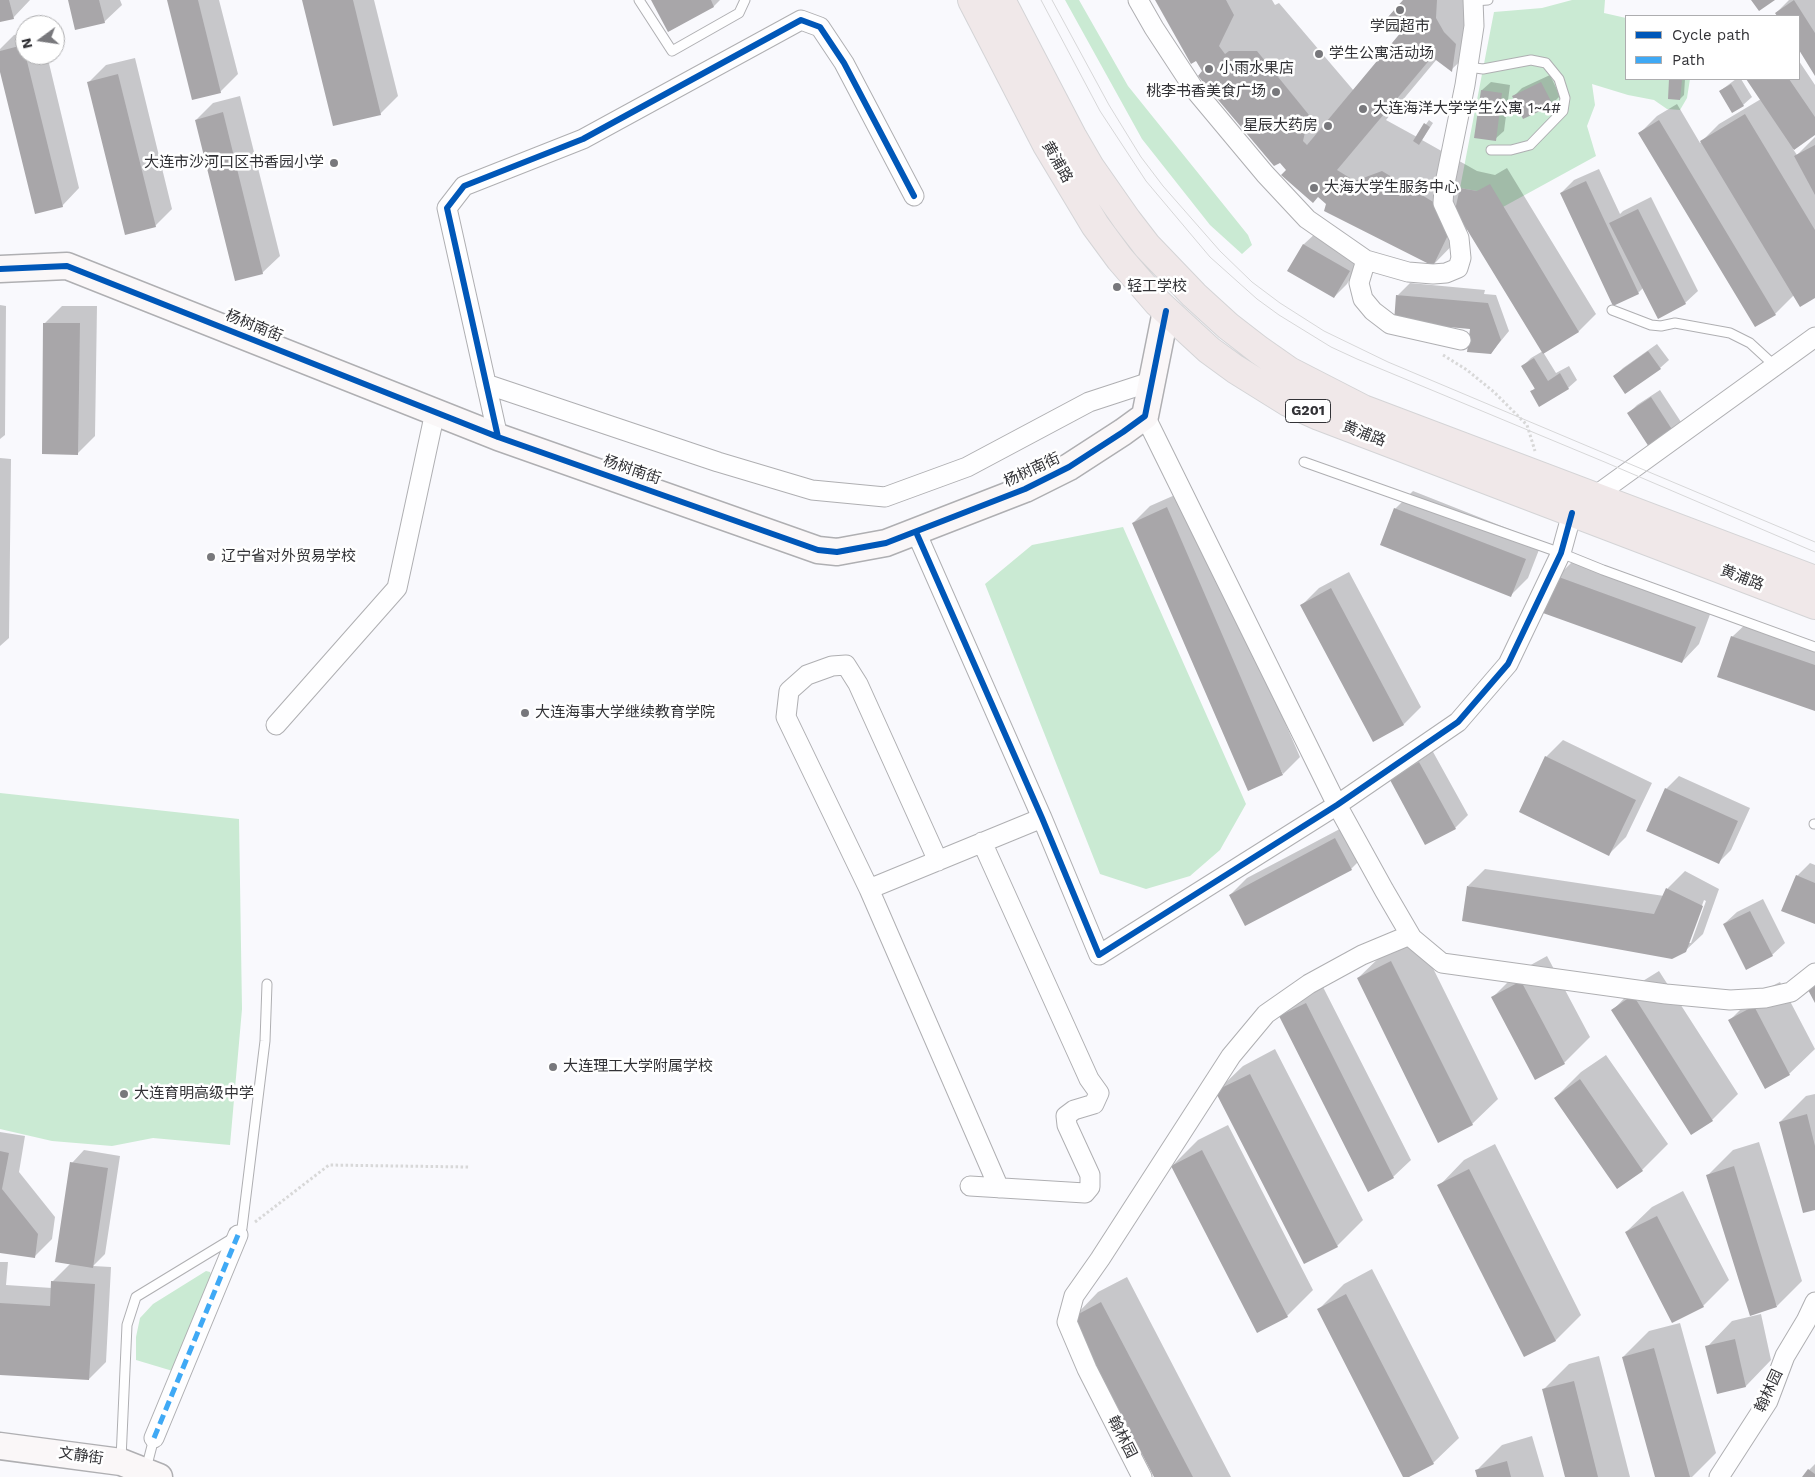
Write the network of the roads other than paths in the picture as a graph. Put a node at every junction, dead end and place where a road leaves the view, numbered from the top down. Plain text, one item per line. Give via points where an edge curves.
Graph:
1 (639, 0) edge
2 (745, 0) edge
3 (972, 0) edge
4 (1001, 0) edge
5 (1138, 0) edge
6 (1478, 0) edge
7 (1468, 68) junction
8 (1491, 150) dead end
9 (914, 196) dead end
10 (1366, 260) junction
11 (0, 269) edge
12 (1612, 310) dead end
13 (1166, 311) junction
14 (1815, 337) edge
15 (1460, 340) dead end
16 (1775, 366) junction
17 (486, 384) junction
18 (1144, 384) dead end
19 (435, 412) junction
20 (1145, 416) junction
21 (498, 436) junction
22 (1304, 462) dead end
23 (1595, 496) junction
24 (1572, 513) junction
25 (916, 532) junction
26 (1561, 553) junction
27 (1815, 580) edge
28 (1815, 605) edge
29 (1815, 646) edge
30 (276, 725) dead end
31 (1337, 805) junction
32 (1042, 818) junction
33 (982, 842) junction
34 (938, 861) junction
35 (869, 890) junction
36 (1410, 935) junction
37 (1815, 973) edge
38 (267, 984) dead end
39 (970, 1186) dead end
40 (999, 1188) junction
41 (238, 1235) junction
42 (1815, 1302) edge
43 (154, 1438) joint
44 (0, 1446) edge
45 (121, 1462) junction
46 (152, 1474) edge
47 (1142, 1477) edge
48 (1719, 1477) edge

1 - 2 lane via 672,51 739,13
3 - 13 highway, 黄浦路 / G201 via 1032,118 1078,199 1120,259
4 - 23 highway, 黄浦路 / G201 via 1055,105 1108,193 1148,246 1228,326 1289,371 1363,409
5 - 10 street via 1194,89 1265,174 1307,219
6 - 7 street
7 - 8 lane via 1483,70 1531,60 1546,63 1559,79 1565,98 1562,111 1530,145 1511,150
7 - 10 street via 1443,203 1459,238 1458,268 1446,273 1408,272
9 - 17 street via 844,63 820,27 800,20 583,139 464,186 447,208
10 - 15 street via 1359,283 1363,299 1373,312 1390,324
11 - 19 street, 杨树南街 via 67,266
12 - 16 lane via 1651,325 1675,323 1730,333 1750,343
13 - 20 street
13 - 24 highway, 黄浦路 / G201 via 1222,359 1288,402
14 - 16 street
16 - 23 street
17 - 18 street via 812,490 885,497 967,467 1090,402
17 - 21 street
19 - 21 street, 杨树南街
19 - 30 street via 397,588
20 - 25 street, 杨树南街 via 1069,467
20 - 31 street
21 - 25 street, 杨树南街 via 818,550 856,550
22 - 26 lane
23 - 27 highway, 黄浦路 / G201
24 - 26 street
24 - 28 highway, 黄浦路 / G201
25 - 32 street
26 - 29 lane
26 - 31 street via 1508,664 1458,722
31 - 32 street via 1099,955
31 - 36 street
32 - 33 street
33 - 34 street
33 - 40 street via 1089,1079 1099,1093 1094,1104 1066,1116 1066,1125 1090,1175 1090,1187 1085,1193
34 - 35 street
34 - 35 street via 858,684 846,665 832,666 807,675 789,691 786,717
35 - 40 street
36 - 37 street via 1442,963 1675,995 1730,1000 1765,998 1792,992
36 - 47 street, 翰林园 via 1362,955 1309,984 1266,1014 1231,1056 1074,1296 1068,1322 1087,1369
38 - 41 lane via 265,1041 242,1228
39 - 40 street
41 - 43 street
41 - 45 lane via 136,1297 127,1325
42 - 48 street, 翰林园 via 1785,1356 1768,1401
43 - 46 lane
44 - 45 street, 文静街
45 - 46 street, 文静街

